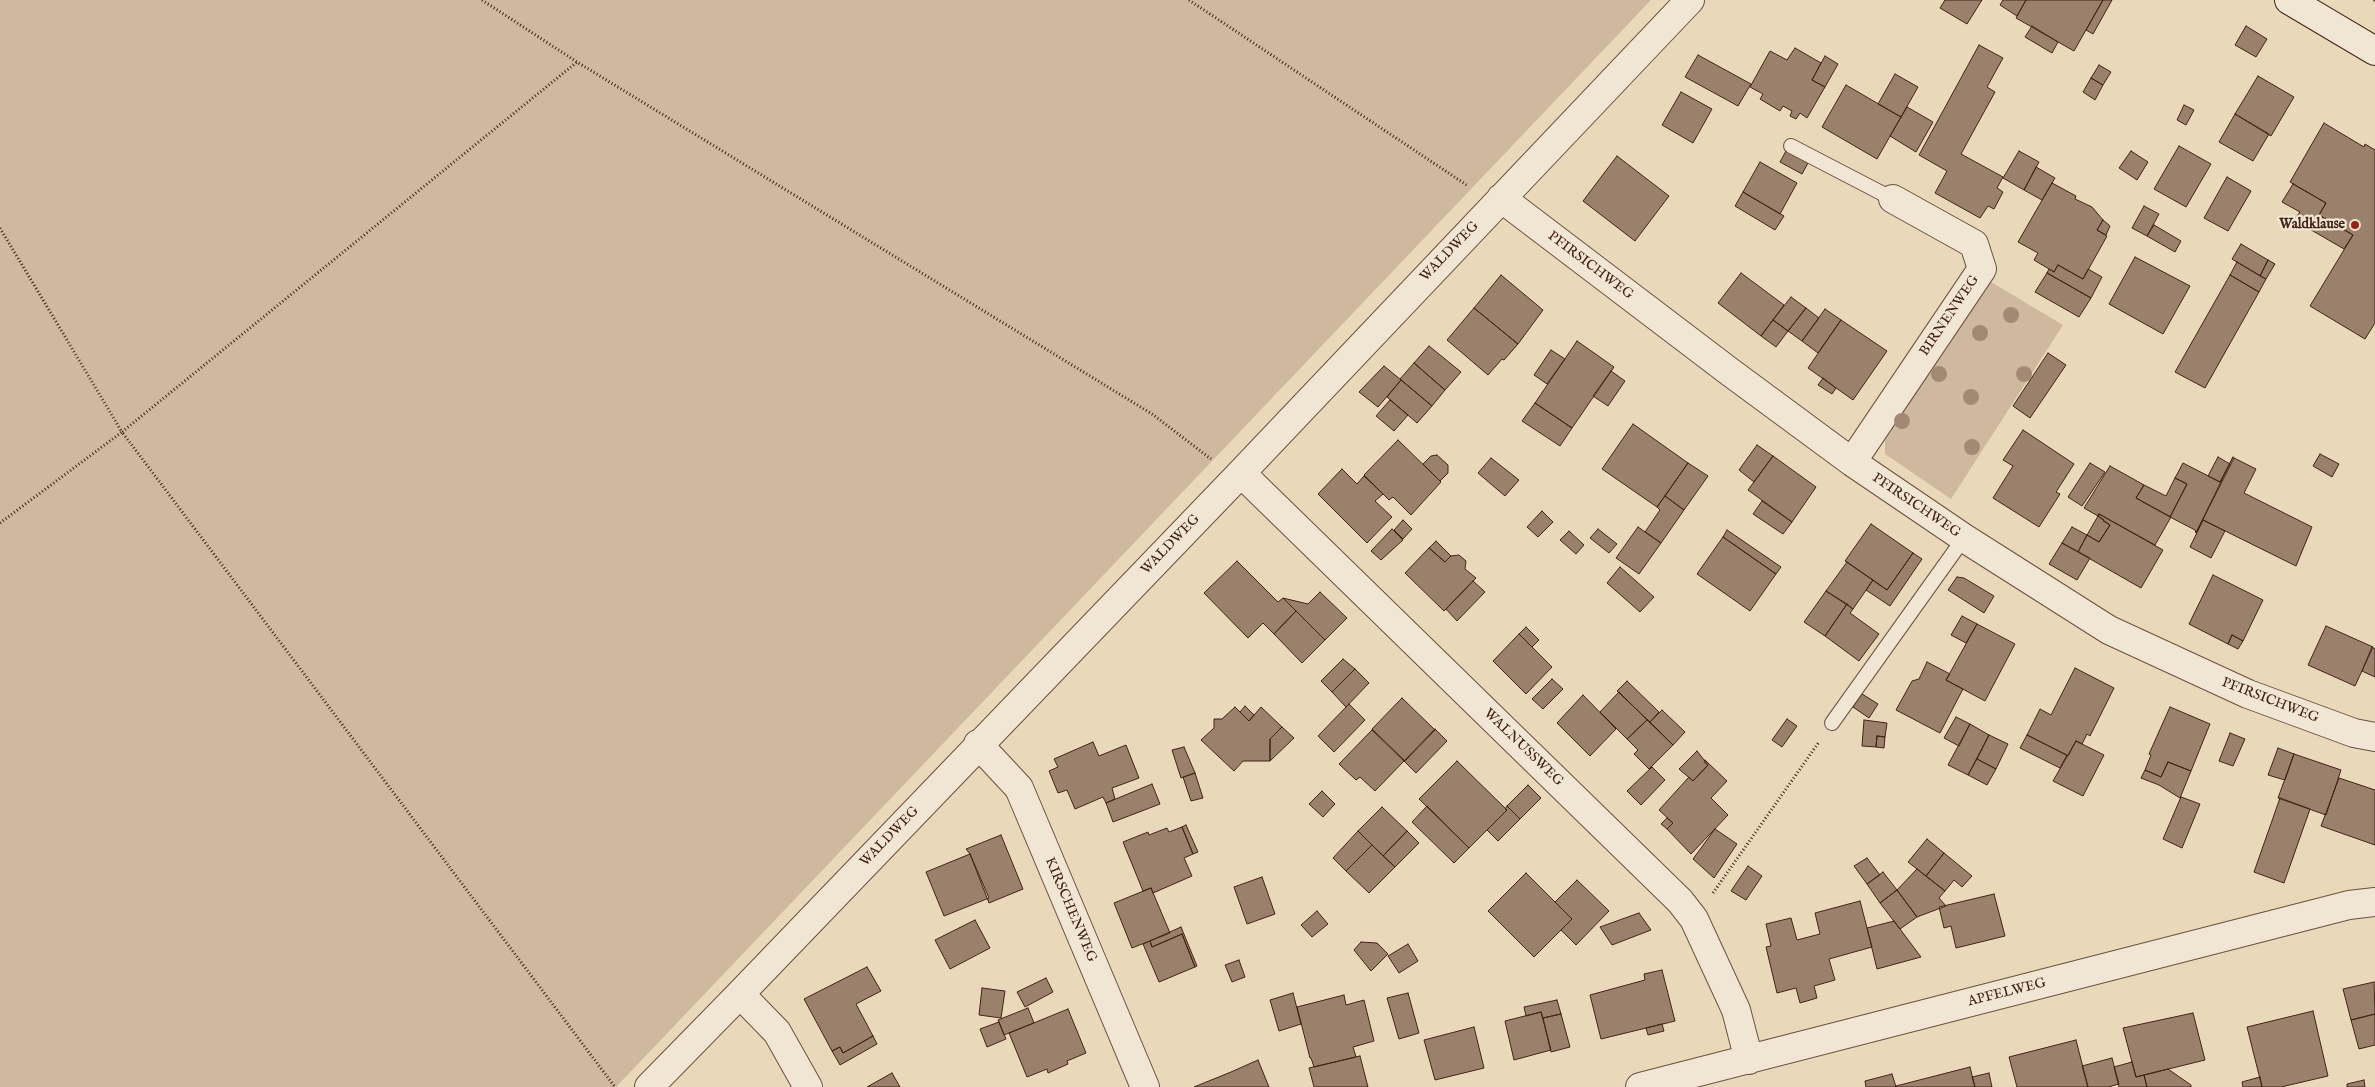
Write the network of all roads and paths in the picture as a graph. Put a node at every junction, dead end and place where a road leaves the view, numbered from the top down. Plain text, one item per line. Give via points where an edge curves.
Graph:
1 (482, 0) edge
2 (1189, 0) edge
3 (1690, 0) edge
4 (2289, 0) edge
5 (2375, 51) edge
6 (577, 62) junction
7 (1791, 146) dead end
8 (1892, 199) joint
9 (1499, 201) junction
10 (0, 228) edge
11 (122, 432) junction
12 (1852, 462) junction
13 (1241, 473) junction
14 (0, 524) edge
15 (1964, 538) junction
16 (1832, 723) joint
17 (2375, 737) edge
18 (978, 744) junction
19 (2375, 902) edge
20 (1694, 919) junction
21 (740, 994) junction
22 (1749, 1060) junction
23 (615, 1087) edge
24 (649, 1087) edge
25 (808, 1087) edge
26 (1145, 1087) edge
27 (1640, 1087) edge

1 - 6 path
2 - 9 path
3 - 9 street, WALDWEG
4 - 5 street
6 - 11 path
6 - 13 path via 1152,414 1216,463
7 - 8 lane
8 - 12 street, BIRNENWEG via 1974,244 1982,269
9 - 12 street, PFIRSICHWEG
9 - 13 street, WALDWEG
10 - 11 path
11 - 14 path
11 - 23 path
12 - 15 street, PFIRSICHWEG
13 - 18 street, WALDWEG
13 - 20 street, WALNUSSWEG via 1680,901
15 - 16 lane
15 - 17 street, PFIRSICHWEG via 2109,630 2248,694 2354,733
16 - 20 path
18 - 21 street, WALDWEG
18 - 26 street, KIRSCHENWEG via 1019,788
19 - 22 street, APFELWEG via 2350,905
20 - 22 street, WALNUSSWEG via 1736,1010
21 - 24 street, WALDWEG
21 - 25 street via 777,1032
22 - 27 street, APFELWEG

